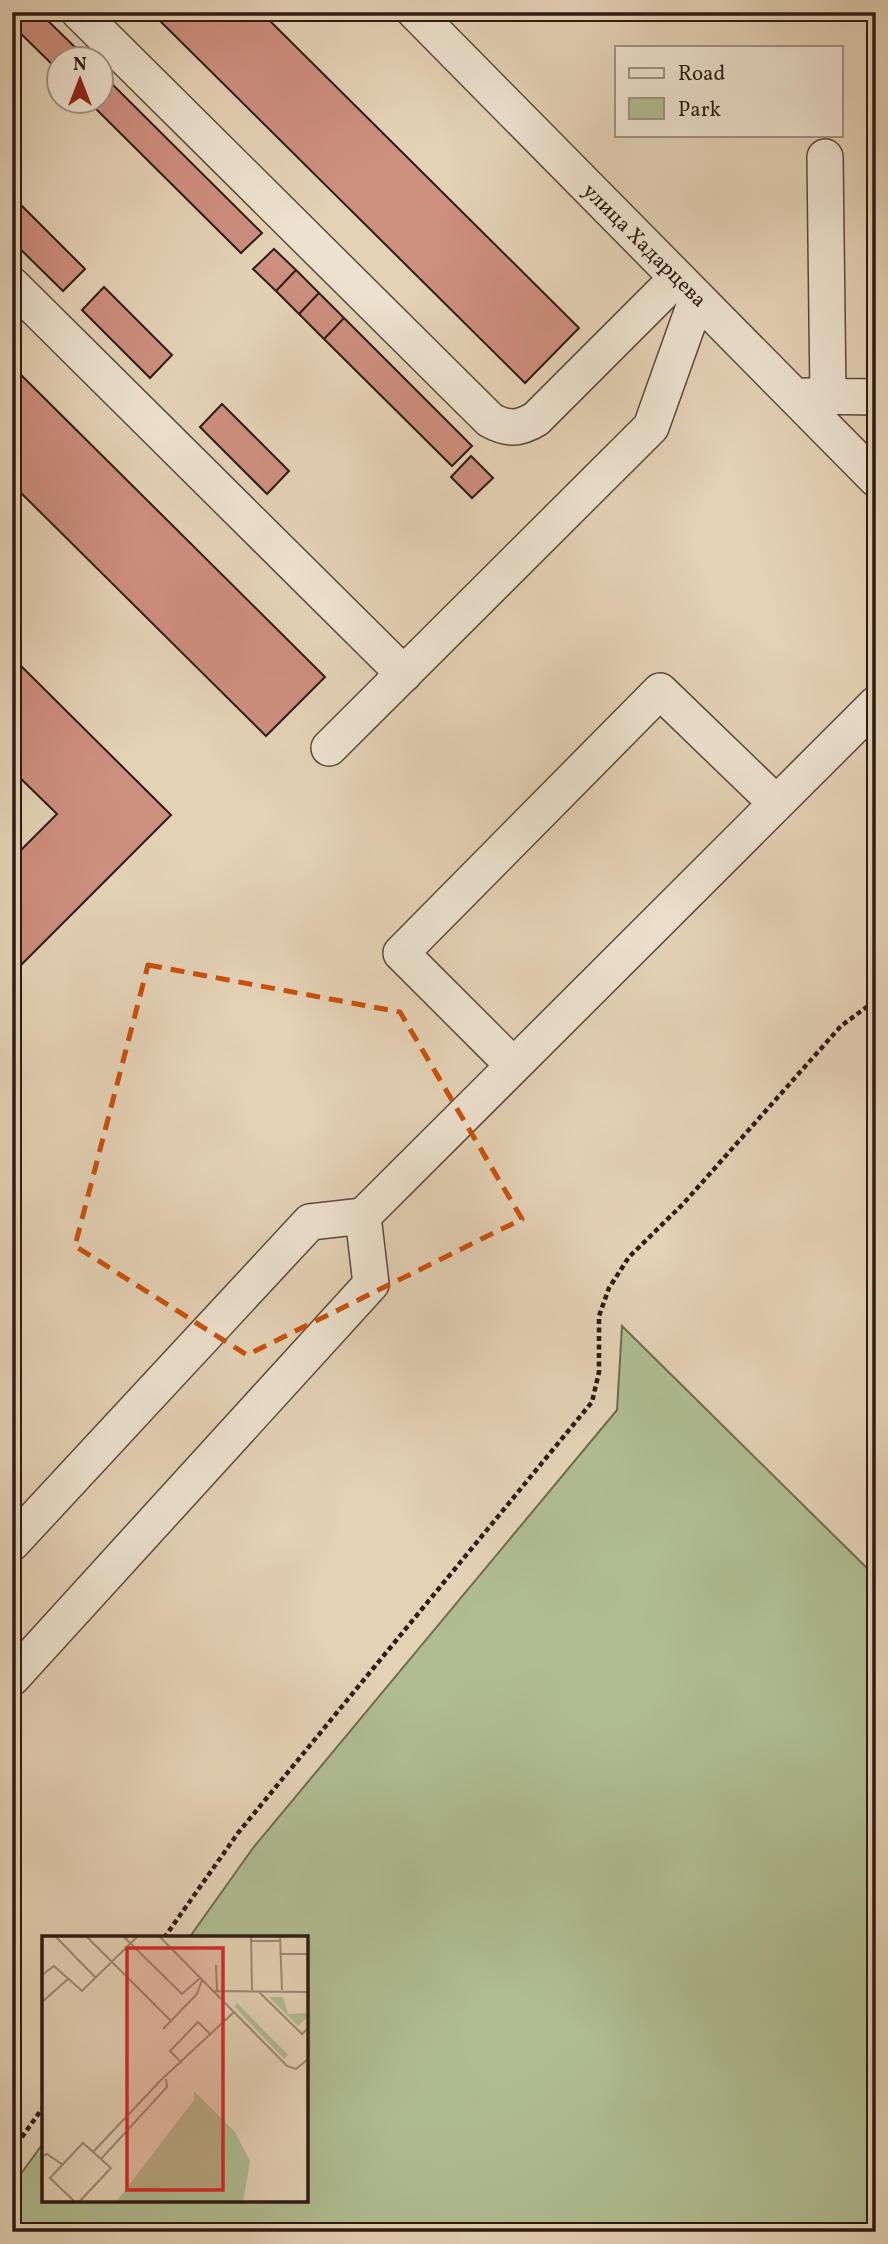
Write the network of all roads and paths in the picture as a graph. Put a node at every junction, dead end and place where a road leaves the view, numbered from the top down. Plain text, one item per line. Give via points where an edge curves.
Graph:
1 (79, 12) edge
2 (415, 12) edge
3 (825, 157) dead end
4 (12, 285) edge
5 (687, 288) junction
6 (794, 396) junction
7 (828, 396) junction
8 (876, 397) edge
9 (876, 478) edge
10 (404, 674) junction
11 (876, 704) edge
12 (329, 748) dead end
13 (775, 803) junction
14 (876, 1000) edge
15 (513, 1065) junction
16 (363, 1216) junction
17 (12, 1543) edge
18 (12, 1678) edge
19 (165, 1936) edge
20 (42, 2109) edge
21 (12, 2151) edge

1 - 5 street via 490,420 504,428 521,428 536,419
2 - 5 street, улица Хадарцева
3 - 7 street
4 - 10 street
5 - 6 street, улица Хадарцева
5 - 10 street via 651,427
6 - 7 street
6 - 9 street, улица Хадарцева
7 - 8 street
10 - 12 street
11 - 13 street
13 - 15 street
13 - 15 street via 660,691 401,953
14 - 19 path via 841,1026 683,1204 629,1257 609,1288 599,1316 599,1372 593,1402 239,1833
15 - 16 street
16 - 17 street via 310,1223
16 - 18 street via 371,1284
20 - 21 path

